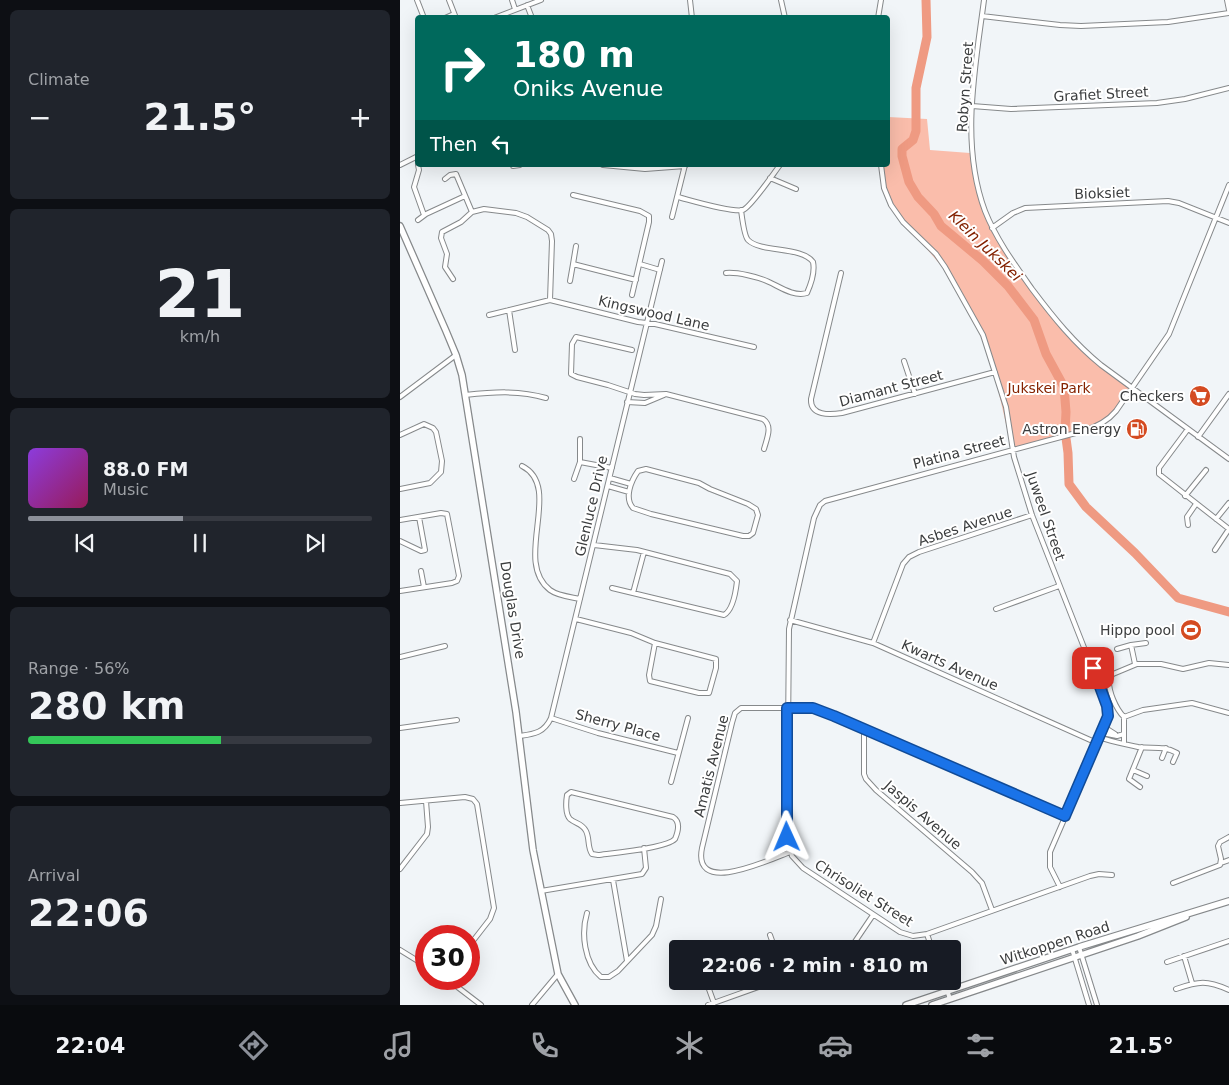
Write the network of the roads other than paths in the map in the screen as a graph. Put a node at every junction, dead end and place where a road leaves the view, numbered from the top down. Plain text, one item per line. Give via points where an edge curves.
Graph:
1 (417, 0) edge
2 (449, 0) edge
3 (512, 0) edge
4 (541, 0) edge
5 (690, 0) edge
6 (781, 0) edge
7 (881, 0) edge
8 (984, 0) edge
9 (1227, 0) edge
10 (528, 5) junction
11 (515, 10) junction
12 (1229, 10) edge
13 (1229, 13) edge
14 (423, 15) edge
15 (455, 15) edge
16 (502, 15) edge
17 (531, 15) edge
18 (692, 15) edge
19 (784, 15) edge
20 (878, 15) edge
21 (982, 16) junction
22 (1229, 88) edge
23 (972, 106) junction
24 (415, 158) edge
25 (400, 165) edge
26 (420, 167) edge
27 (618, 167) edge
28 (650, 167) edge
29 (685, 167) edge
30 (778, 167) edge
31 (881, 167) edge
32 (770, 178) junction
33 (446, 179) dead end
34 (1229, 185) edge
35 (796, 189) dead end
36 (573, 195) dead end
37 (465, 196) junction
38 (678, 197) junction
39 (741, 210) junction
40 (472, 212) junction
41 (424, 215) junction
42 (672, 217) dead end
43 (1216, 218) junction
44 (418, 220) dead end
45 (1229, 223) edge
46 (400, 226) edge
47 (992, 228) junction
48 (576, 246) dead end
49 (662, 261) dead end
50 (572, 264) junction
51 (640, 264) junction
52 (660, 270) junction
53 (726, 273) dead end
54 (841, 273) dead end
55 (453, 279) dead end
56 (636, 280) junction
57 (570, 281) dead end
58 (632, 295) dead end
59 (550, 300) junction
60 (509, 310) junction
61 (489, 315) dead end
62 (646, 324) junction
63 (754, 347) dead end
64 (515, 350) dead end
65 (632, 350) dead end
66 (456, 355) junction
67 (904, 361) dead end
68 (995, 372) junction
69 (1132, 388) junction
70 (630, 392) junction
71 (666, 394) junction
72 (915, 394) junction
73 (1229, 394) edge
74 (465, 395) junction
75 (400, 397) edge
76 (546, 398) dead end
77 (627, 402) junction
78 (1188, 430) junction
79 (400, 435) edge
80 (1198, 436) junction
81 (580, 439) dead end
82 (764, 448) dead end
83 (1013, 450) junction
84 (1229, 460) edge
85 (580, 462) junction
86 (522, 466) dead end
87 (612, 468) junction
88 (1206, 470) dead end
89 (610, 478) junction
90 (574, 479) dead end
91 (631, 484) junction
92 (608, 486) junction
93 (400, 489) edge
94 (629, 492) junction
95 (1185, 496) junction
96 (1229, 503) edge
97 (1196, 504) junction
98 (1032, 516) junction
99 (420, 517) junction
100 (1216, 519) junction
101 (400, 520) edge
102 (1188, 525) dead end
103 (1229, 529) edge
104 (400, 541) edge
105 (594, 545) junction
106 (1215, 550) dead end
107 (644, 552) junction
108 (421, 571) dead end
109 (1059, 586) junction
110 (424, 587) junction
111 (612, 588) dead end
112 (401, 590) edge
113 (633, 593) junction
114 (580, 599) junction
115 (996, 609) dead end
116 (576, 619) junction
117 (790, 620) junction
118 (655, 642) junction
119 (873, 643) junction
120 (1146, 643) dead end
121 (1131, 645) junction
122 (445, 646) dead end
123 (1116, 649) dead end
124 (400, 657) edge
125 (1135, 664) junction
126 (1229, 665) edge
127 (787, 708) junction
128 (1229, 713) edge
129 (1124, 717) junction
130 (551, 718) junction
131 (688, 718) dead end
132 (457, 720) dead end
133 (1104, 727) junction
134 (400, 728) edge
135 (864, 728) junction
136 (1124, 734) junction
137 (1101, 735) junction
138 (520, 736) junction
139 (1117, 736) junction
140 (1097, 743) junction
141 (1124, 743) junction
142 (1142, 747) junction
143 (1166, 748) junction
144 (678, 753) junction
145 (1162, 758) dead end
146 (1173, 762) dead end
147 (1133, 770) junction
148 (1147, 776) dead end
149 (671, 782) dead end
150 (1140, 787) dead end
151 (426, 801) junction
152 (400, 803) edge
153 (1065, 816) junction
154 (1229, 837) edge
155 (644, 848) junction
156 (790, 852) junction
157 (1229, 860) edge
158 (1221, 863) junction
159 (400, 869) edge
160 (1112, 875) dead end
161 (613, 880) junction
162 (1173, 883) dead end
163 (1060, 886) junction
164 (541, 891) junction
165 (661, 899) dead end
166 (1229, 901) edge
167 (1211, 907) junction
168 (992, 910) junction
169 (587, 913) dead end
170 (873, 915) junction
171 (480, 932) edge
172 (927, 934) junction
173 (770, 935) dead end
174 (772, 940) edge
175 (856, 940) edge
176 (929, 940) edge
177 (1229, 940) edge
178 (1079, 947) junction
179 (400, 950) edge
180 (1072, 950) junction
181 (1082, 954) junction
182 (1184, 956) junction
183 (1074, 957) junction
184 (415, 959) edge
185 (628, 961) junction
186 (1167, 962) dead end
187 (558, 974) junction
188 (1192, 983) junction
189 (1176, 989) dead end
190 (462, 990) edge
191 (709, 990) edge
192 (750, 990) edge
193 (1229, 990) edge
194 (948, 991) junction
195 (950, 998) junction
196 (714, 1003) junction
197 (481, 1005) edge
198 (532, 1005) edge
199 (575, 1005) edge
200 (708, 1005) edge
201 (906, 1005) edge
202 (932, 1005) edge
203 (1090, 1005) edge
204 (1097, 1005) edge

1 - 14 street
2 - 15 street
3 - 11 street
4 - 10 street
5 - 18 street
6 - 19 street
7 - 20 street
8 - 21 street, Robyn Street
9 - 12 street
10 - 11 street
10 - 17 street
11 - 16 street
13 - 21 street via 1178,21 1082,26
21 - 23 street, Robyn Street
22 - 23 street, Grafiet Street via 1157,103 1011,109
23 - 47 street, Robyn Street via 971,135 977,177
24 - 25 street
26 - 41 street via 414,188
27 - 28 street
29 - 38 street
30 - 32 street
31 - 68 street, Juweel Street via 884,188 891,205 952,276 983,335
32 - 35 street
32 - 39 street via 750,204
33 - 37 street via 456,174
34 - 43 street, Platina Street
36 - 51 street via 648,214 650,219
37 - 40 street
37 - 41 street
38 - 39 street
38 - 42 street
39 - 53 street via 749,241 807,255 814,270 808,292 802,294 763,280
40 - 55 street via 441,234 447,254 445,267
40 - 59 street via 490,209 516,213 548,230 552,249
41 - 44 street
43 - 45 street, Bioksiet
43 - 47 street, Bioksiet via 1172,202 1065,206 1022,209
43 - 69 street, Platina Street via 1169,334
46 - 66 street, Douglas Drive
47 - 69 street, Robyn Street via 1019,271 1066,332 1095,361
48 - 50 street
49 - 52 street, Glenluce Drive
50 - 56 street
50 - 57 street
51 - 52 street
51 - 56 street
52 - 62 street, Glenluce Drive
54 - 72 street, Diamant Street via 811,406 820,413 837,414
56 - 58 street
59 - 60 street
59 - 62 street, Kingswood Lane
60 - 61 street
60 - 64 street
62 - 63 street, Kingswood Lane
62 - 70 street, Glenluce Drive
65 - 70 street via 576,337 572,344 570,369 573,376
66 - 74 street, Douglas Drive
66 - 75 street
67 - 72 street
68 - 72 street, Diamant Street
68 - 83 street, Juweel Street
69 - 78 street, Robyn Street
69 - 83 street, Platina Street via 1108,420 1095,428
70 - 71 street
70 - 77 street, Glenluce Drive
71 - 77 street via 645,403
71 - 82 street via 766,420 769,427
73 - 80 street
74 - 76 street via 515,392
74 - 138 street, Douglas Drive
77 - 87 street, Glenluce Drive
78 - 80 street, Robyn Street
78 - 95 street via 1158,471
79 - 93 street via 424,424 433,428 442,467 440,474 430,483
80 - 84 street, Robyn Street
81 - 85 street
83 - 98 street, Juweel Street
83 - 117 street, Platina Street via 832,498 820,505
85 - 87 street
85 - 90 street
86 - 114 street via 532,472 539,487 538,574 552,591
87 - 89 street, Glenluce Drive
88 - 95 street
89 - 91 street
89 - 92 street, Glenluce Drive
91 - 94 street
91 - 94 street via 642,469 696,482 748,504 756,509 758,518 753,532 743,536 633,508
92 - 94 street
92 - 105 street, Glenluce Drive
95 - 97 street
96 - 100 street
97 - 100 street
97 - 102 street via 1187,517
98 - 109 street, Juweel Street
98 - 119 street, Asbes Avenue via 907,558
99 - 101 street
99 - 104 street via 424,550
99 - 110 street via 447,514 459,576 455,582
100 - 103 street
103 - 106 street
105 - 107 street
105 - 114 street, Glenluce Drive
107 - 113 street
107 - 113 street via 730,574 737,581 735,592 724,615
108 - 110 street
109 - 115 street
109 - 133 street, Juweel Street via 1107,706
110 - 112 street
111 - 113 street
114 - 116 street, Glenluce Drive
116 - 118 street
116 - 130 street, Glenluce Drive
117 - 119 street, Kwarts Avenue
117 - 127 street
118 - 118 street via 650,681 709,693 716,658
119 - 140 street, Kwarts Avenue
120 - 121 street
121 - 123 street
121 - 125 street
122 - 124 street
125 - 126 street via 1161,664 1182,669 1209,663
125 - 129 street via 1109,677 1109,687
127 - 135 street, Amatis Avenue via 818,710
127 - 156 street via 787,837
127 - 156 street, Amatis Avenue via 743,708 734,716 701,859 704,866 721,873
128 - 129 street via 1192,703 1143,710
129 - 136 street
130 - 138 street via 546,728
130 - 144 street, Sherry Place
131 - 144 street
132 - 134 street
133 - 137 street, Juweel Street
133 - 139 street
135 - 153 street, Amatis Avenue
135 - 168 street, Jaspis Avenue via 866,779 972,872 982,883
136 - 139 street
136 - 141 street
137 - 139 street
137 - 140 street, Juweel Street
137 - 141 street via 1115,743
138 - 164 street, Douglas Drive via 530,831
140 - 153 street, Juweel Street
141 - 142 street
142 - 143 street
142 - 147 street
143 - 145 street
143 - 146 street via 1177,752
144 - 149 street
147 - 148 street
147 - 150 street via 1129,780
151 - 152 street
151 - 159 street via 427,834
151 - 171 street via 468,797 477,804 494,908
153 - 163 street, Juweel Street via 1050,855 1050,867
154 - 158 street via 1219,844
155 - 155 street via 592,854 586,831 568,816 568,793 676,819 678,825 674,842
155 - 161 street via 644,873
156 - 170 street, Chrisoliet Street via 803,868
157 - 158 street
158 - 162 street
160 - 163 street, Chrisoliet Street via 1096,874
161 - 164 street
161 - 185 street
163 - 168 street, Chrisoliet Street
164 - 187 street, Douglas Drive
165 - 185 street via 653,933
166 - 167 street, Witkoppen Road
167 - 178 street, Witkoppen Road
167 - 181 street, Witkoppen Road via 1151,932
168 - 172 street, Chrisoliet Street
169 - 185 street via 584,924 586,943 595,972 601,977 609,977
170 - 172 street, Chrisoliet Street via 908,936
170 - 175 street
172 - 176 street, Chrisoliet Street
173 - 174 street
177 - 182 street
178 - 180 street, Witkoppen Road
178 - 181 street
179 - 184 street
180 - 183 street
180 - 194 street, Witkoppen Road
181 - 183 street, Witkoppen Road
181 - 204 street
182 - 186 street
182 - 188 street
183 - 195 street, Witkoppen Road
183 - 203 street
187 - 198 street
187 - 199 street, Douglas Drive
188 - 189 street
188 - 193 street via 1208,982
190 - 197 street
191 - 196 street
192 - 196 street
194 - 195 street
194 - 201 street, Witkoppen Road
195 - 202 street, Witkoppen Road
196 - 200 street

